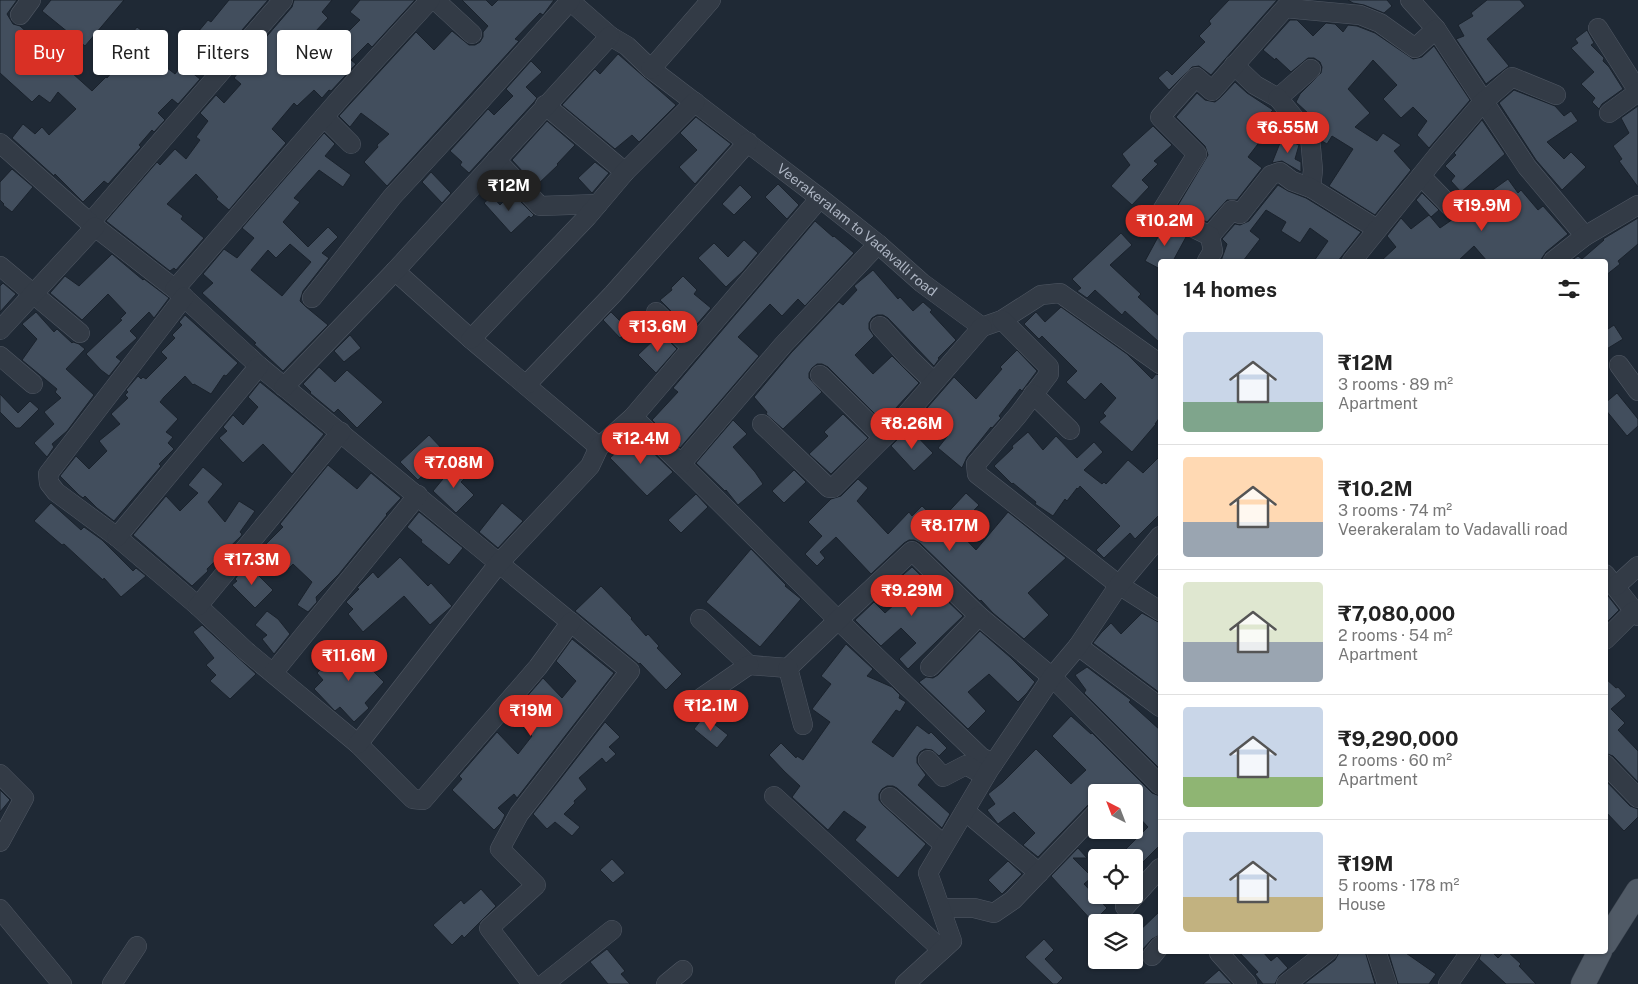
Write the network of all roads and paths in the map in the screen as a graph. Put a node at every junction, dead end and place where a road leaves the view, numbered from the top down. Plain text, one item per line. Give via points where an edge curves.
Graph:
1 (283, 0) edge
2 (430, 0) edge
3 (435, 0) edge
4 (570, 0) edge
5 (711, 0) edge
6 (1410, 0) edge
7 (1598, 28) dead end
8 (1436, 29) junction
9 (472, 34) dead end
10 (610, 36) junction
11 (1234, 66) junction
12 (651, 69) junction
13 (1311, 69) dead end
14 (1638, 92) edge
15 (1556, 94) dead end
16 (1278, 98) junction
17 (695, 102) junction
18 (1483, 102) junction
19 (546, 105) junction
20 (1609, 113) dead end
21 (324, 116) junction
22 (748, 142) junction
23 (0, 143) edge
24 (351, 144) dead end
25 (496, 160) junction
26 (625, 172) junction
27 (1421, 176) junction
28 (1311, 188) junction
29 (820, 198) junction
30 (598, 204) junction
31 (1638, 205) edge
32 (1450, 206) dead end
33 (92, 225) junction
34 (1377, 229) junction
35 (1210, 236) junction
36 (1585, 236) junction
37 (878, 244) junction
38 (1208, 259) edge
39 (1354, 259) edge
40 (1556, 259) edge
41 (0, 266) edge
42 (395, 271) junction
43 (180, 293) junction
44 (33, 294) junction
45 (312, 298) dead end
46 (656, 312) dead end
47 (1002, 320) junction
48 (880, 326) dead end
49 (982, 327) junction
50 (0, 330) edge
51 (80, 333) dead end
52 (471, 339) junction
53 (692, 348) junction
54 (0, 356) edge
55 (1158, 363) edge
56 (1619, 365) dead end
57 (258, 366) junction
58 (820, 374) dead end
59 (934, 382) junction
60 (33, 384) dead end
61 (526, 385) junction
62 (284, 387) junction
63 (1638, 391) edge
64 (1033, 394) junction
65 (633, 418) junction
66 (762, 424) dead end
67 (1070, 430) dead end
68 (341, 432) junction
69 (883, 437) junction
70 (599, 446) junction
71 (681, 464) junction
72 (418, 495) junction
73 (117, 537) junction
74 (1158, 538) edge
75 (499, 562) junction
76 (1638, 566) edge
77 (1610, 580) edge
78 (1119, 585) junction
79 (198, 606) junction
80 (1158, 610) edge
81 (1636, 614) edge
82 (979, 616) junction
83 (841, 617) junction
84 (700, 618) dead end
85 (571, 622) junction
86 (1608, 637) edge
87 (1078, 646) junction
88 (749, 665) junction
89 (930, 667) dead end
90 (788, 668) junction
91 (273, 673) junction
92 (1052, 677) junction
93 (701, 698) dead end
94 (1158, 706) edge
95 (803, 725) dead end
96 (358, 744) junction
97 (928, 760) dead end
98 (1608, 767) edge
99 (989, 770) junction
100 (0, 774) edge
101 (1158, 783) edge
102 (774, 796) dead end
103 (890, 797) dead end
104 (1638, 798) edge
105 (964, 811) junction
106 (1088, 821) edge
107 (0, 842) edge
108 (944, 845) junction
109 (1158, 870) edge
110 (1039, 873) junction
111 (1638, 891) edge
112 (941, 908) junction
113 (1125, 908) dead end
114 (2, 917) edge
115 (612, 930) dead end
116 (1608, 939) edge
117 (137, 946) dead end
118 (942, 950) junction
119 (1219, 954) dead end
120 (1322, 954) edge
121 (1377, 954) edge
122 (1469, 954) edge
123 (1598, 954) edge
124 (683, 970) dead end
125 (62, 984) edge
126 (112, 984) edge
127 (532, 984) edge
128 (544, 984) edge
129 (666, 984) edge
130 (905, 984) edge
131 (1247, 984) edge
132 (1286, 984) edge
133 (1387, 984) edge
134 (1448, 984) edge
135 (1583, 984) edge

1 - 33 street
2 - 21 street
3 - 9 street
4 - 10 street, Veerakeralam to Vadavalli road
4 - 45 street via 392,197
5 - 12 street
6 - 8 street
7 - 14 street
8 - 11 street via 1415,48 1380,23 1360,15 1285,8
8 - 18 street
10 - 12 street, Veerakeralam to Vadavalli road via 627,46
10 - 19 street
11 - 16 street via 1255,85
11 - 35 street via 1212,91 1196,77 1160,116 1197,154 1161,212
12 - 17 street, Veerakeralam to Vadavalli road
13 - 16 street
14 - 20 street
15 - 18 street via 1512,77
16 - 28 street via 1310,137
17 - 22 street, Veerakeralam to Vadavalli road
17 - 26 street
18 - 27 street
18 - 36 street via 1527,167
19 - 25 street
19 - 26 street
21 - 24 street
21 - 43 street
22 - 29 street, Veerakeralam to Vadavalli road
22 - 61 street via 613,294
23 - 33 street
25 - 30 street via 540,206
25 - 42 street
26 - 30 street
27 - 32 street
27 - 34 street
28 - 34 street
28 - 35 street via 1280,172 1271,176 1240,214 1232,210
29 - 37 street, Veerakeralam to Vadavalli road
29 - 53 street
30 - 52 street
31 - 36 street
33 - 43 street
33 - 44 street
34 - 39 street
35 - 38 street via 1213,251
36 - 40 street
37 - 49 street, Veerakeralam to Vadavalli road via 922,283
37 - 71 street via 783,345
41 - 44 street
42 - 52 street
42 - 62 street
43 - 57 street
43 - 73 street via 48,474 56,492
44 - 50 street
44 - 51 street
46 - 53 street
47 - 49 street
47 - 55 street via 1041,295 1060,293
47 - 64 street via 1049,367 1049,374
48 - 59 street
49 - 59 street
52 - 61 street
53 - 65 street
54 - 60 street
56 - 63 street
57 - 62 street
57 - 73 street
58 - 69 street
59 - 69 street
61 - 70 street
62 - 68 street
64 - 67 street
64 - 78 street via 976,464 977,474
65 - 70 street
65 - 71 street
66 - 69 street via 829,488 833,488
68 - 72 street
68 - 79 street
70 - 75 street via 590,466
71 - 83 street
72 - 75 street
72 - 91 street
73 - 79 street
74 - 78 street
75 - 85 street
75 - 96 street
76 - 77 street
77 - 81 street
78 - 80 street
78 - 87 street
79 - 91 street
81 - 86 street
82 - 83 street via 912,551
82 - 89 street
82 - 92 street
83 - 90 street
83 - 99 street via 981,757
84 - 88 street
85 - 96 street via 538,667 423,800 413,799
85 - 127 street via 630,670 519,814 500,849 536,885 488,928
87 - 92 street
87 - 94 street
88 - 90 street
88 - 93 street
90 - 95 street
91 - 96 street
92 - 99 street
92 - 101 street
97 - 99 street via 943,777 966,765
98 - 104 street
99 - 105 street
100 - 107 street via 24,798
102 - 118 street
103 - 108 street
105 - 108 street
105 - 110 street
106 - 110 street
108 - 112 street via 928,873
109 - 113 street
110 - 112 street via 1013,900 994,913 974,908
111 - 116 main road
112 - 118 street via 952,941
114 - 125 street
115 - 128 street
117 - 126 street
118 - 130 street
119 - 131 street
120 - 132 street
121 - 133 street
122 - 134 street
123 - 135 main road
124 - 129 street

